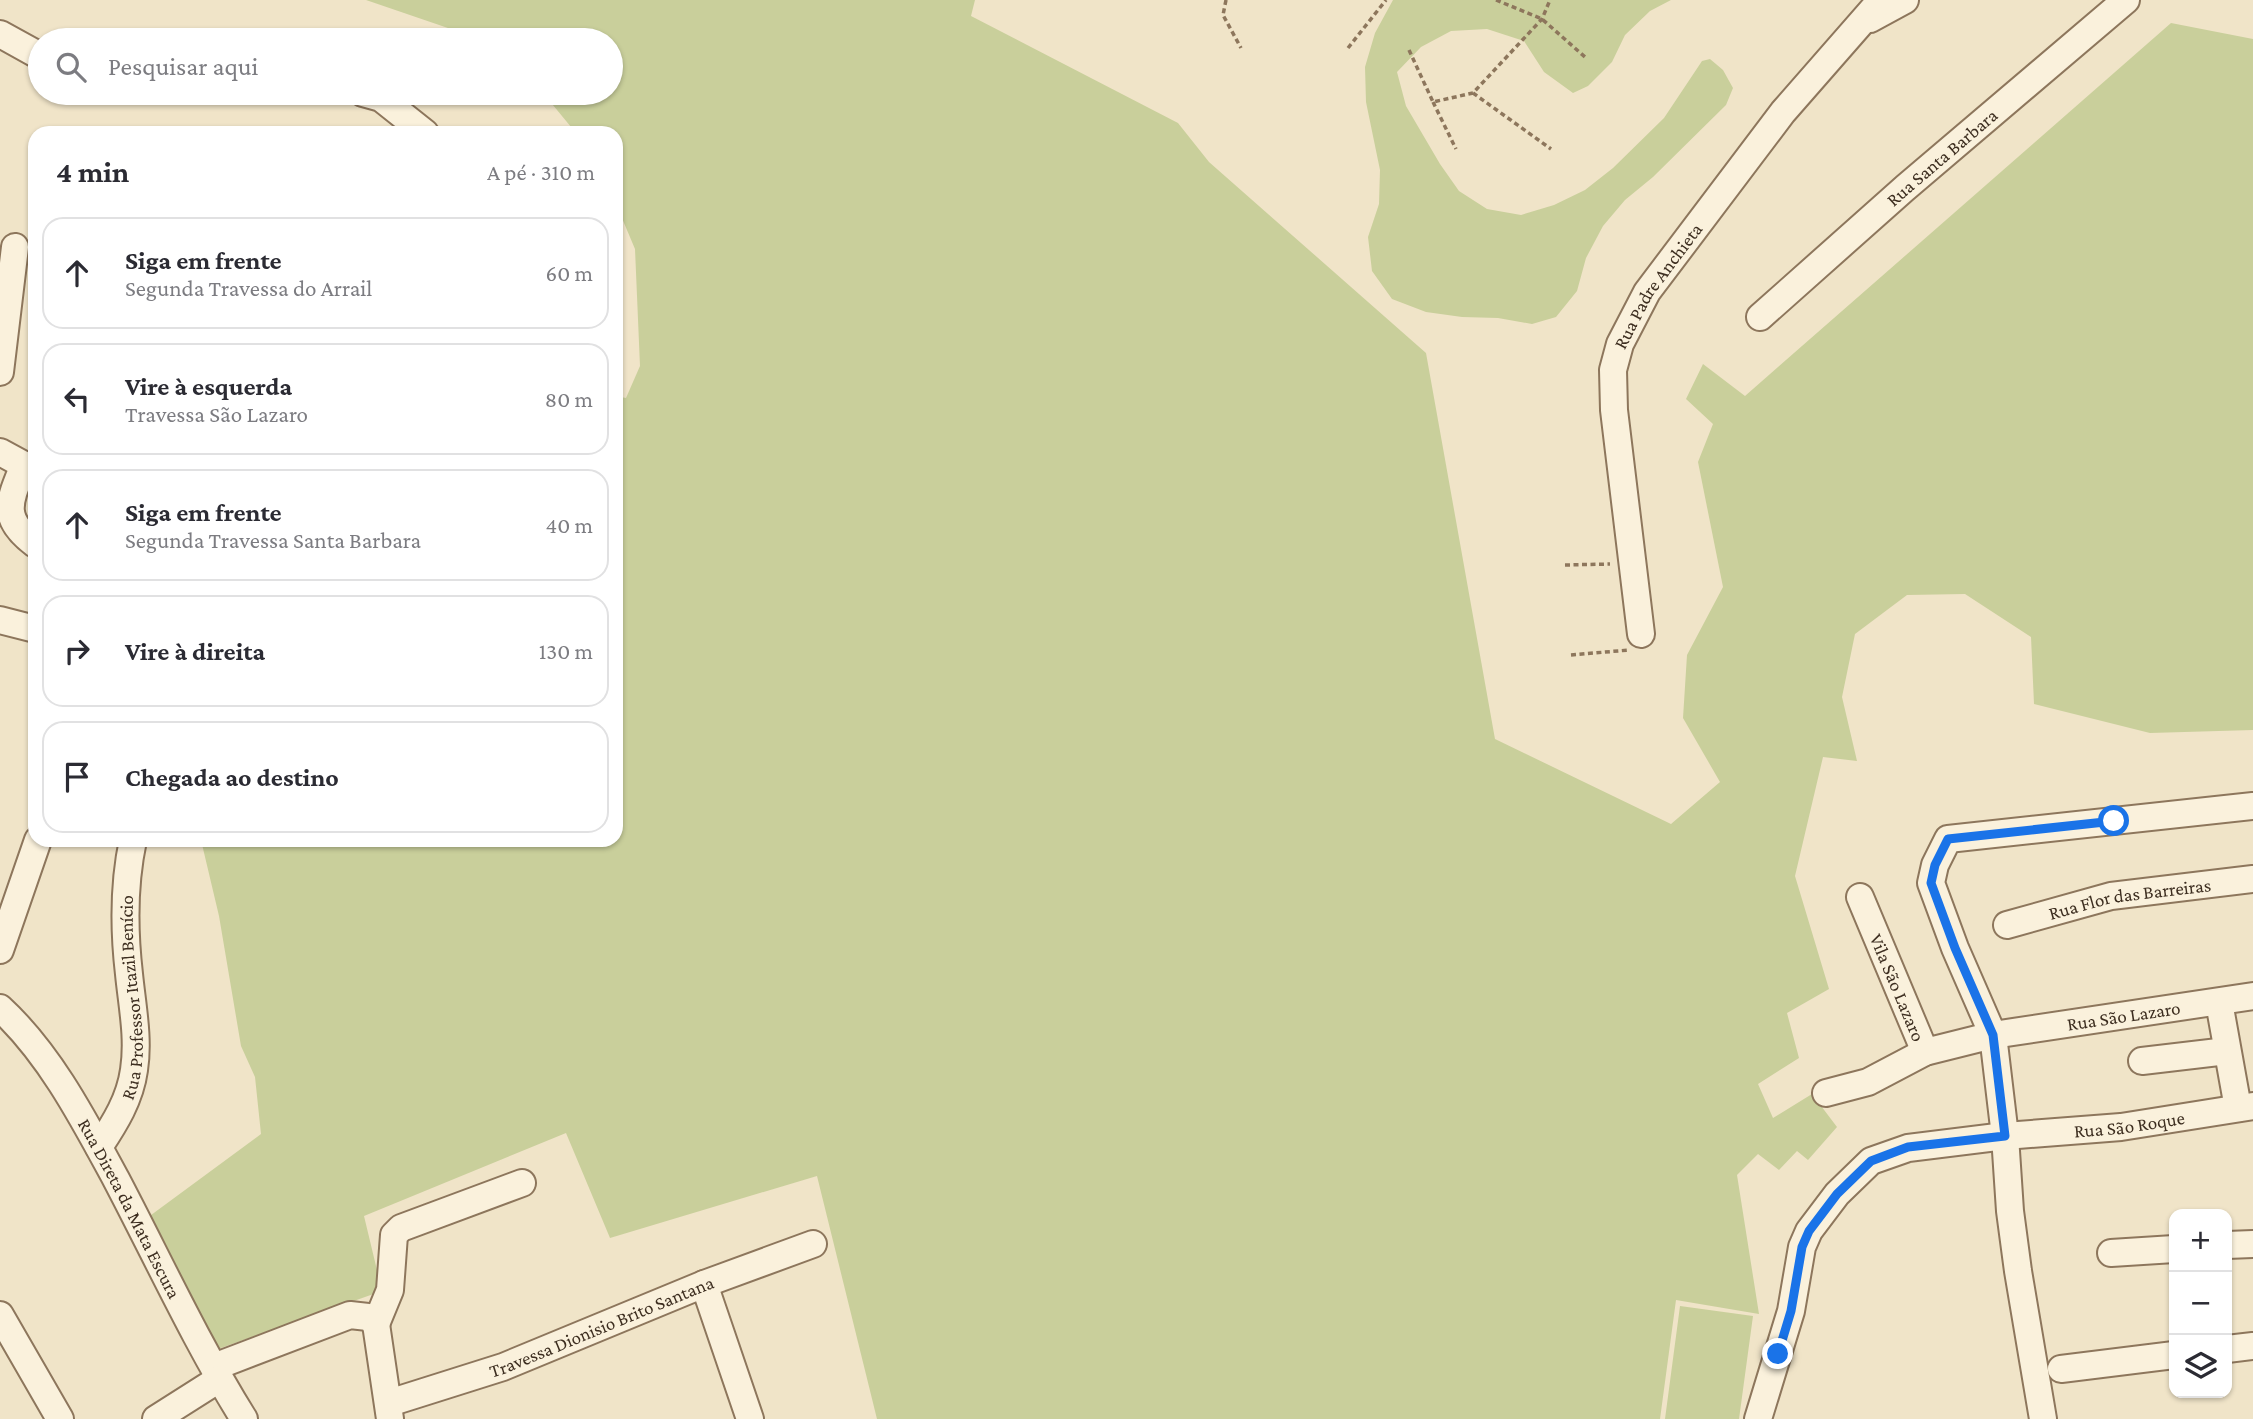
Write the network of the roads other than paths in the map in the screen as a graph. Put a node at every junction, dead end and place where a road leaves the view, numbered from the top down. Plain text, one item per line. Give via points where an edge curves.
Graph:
1 (1881, 0) edge
2 (1905, 0) edge
3 (2126, 0) edge
4 (1862, 23) junction
5 (0, 34) edge
6 (28, 49) edge
7 (389, 105) edge
8 (416, 126) edge
9 (17, 247) edge
10 (1760, 317) dead end
11 (0, 372) edge
12 (0, 452) edge
13 (28, 467) edge
14 (28, 471) edge
15 (28, 538) edge
16 (1, 622) edge
17 (28, 628) edge
18 (1641, 634) road end
19 (2253, 806) edge
20 (36, 847) edge
21 (132, 847) edge
22 (2253, 878) edge
23 (1860, 897) dead end
24 (2007, 925) dead end
25 (0, 950) edge
26 (2253, 996) edge
27 (2219, 1002) junction
28 (0, 1008) edge
29 (1993, 1035) junction
30 (2227, 1051) junction
31 (1925, 1052) junction
32 (2142, 1060) dead end
33 (1826, 1093) dead end
34 (2245, 1107) edge
35 (2005, 1136) junction
36 (99, 1147) junction
37 (522, 1183) dead end
38 (813, 1244) dead end
39 (2253, 1244) edge
40 (2232, 1245) edge
41 (2169, 1249) edge
42 (2111, 1253) dead end
43 (704, 1284) junction
44 (0, 1315) edge
45 (376, 1324) junction
46 (2253, 1346) edge
47 (2232, 1348) edge
48 (2169, 1356) edge
49 (2062, 1368) dead end
50 (216, 1373) junction
51 (389, 1411) edge
52 (60, 1419) edge
53 (156, 1419) edge
54 (244, 1419) edge
55 (750, 1419) edge
56 (1758, 1419) edge
57 (2043, 1419) edge

1 - 4 street, Rua Padre Anchieta
2 - 4 street
3 - 10 street, Rua Santa Barbara
4 - 18 street, Rua Padre Anchieta via 1783,113 1647,292 1620,344 1613,370 1614,410
5 - 6 street
7 - 8 street
9 - 11 street
12 - 13 street
14 - 15 street via 9,504 14,527
16 - 17 street
19 - 29 street via 1948,839 1931,883
20 - 25 street
21 - 36 street, Rua Professor Itazil Benício via 127,904 134,1069 116,1121
22 - 24 street, Rua Flor das Barreiras via 2111,896
23 - 31 street, Vila São Lazaro
26 - 27 street, Rua São Lazaro
27 - 29 street, Rua São Lazaro
27 - 30 street
28 - 36 street, Rua Direta da Mata Escura via 44,1060
29 - 31 street, Vila São Lazaro
29 - 35 street
30 - 32 street
30 - 34 street
31 - 33 street via 1868,1082
34 - 35 street, Rua São Roque via 2121,1127
35 - 56 street, Rua São Roque via 1908,1147 1871,1161 1837,1194 1802,1247 1791,1311
35 - 57 street via 2018,1271
36 - 50 street, Rua Direta da Mata Escura
37 - 45 street via 401,1228 394,1236 390,1290
38 - 43 street, Travessa Dionisio Brito Santana
39 - 40 street
41 - 42 street
43 - 51 street, Travessa Dionisio Brito Santana
43 - 55 street
44 - 52 street
45 - 50 street via 368,1317 350,1315
45 - 51 street
46 - 47 street
48 - 49 street
50 - 53 street
50 - 54 street, Rua Direta da Mata Escura

